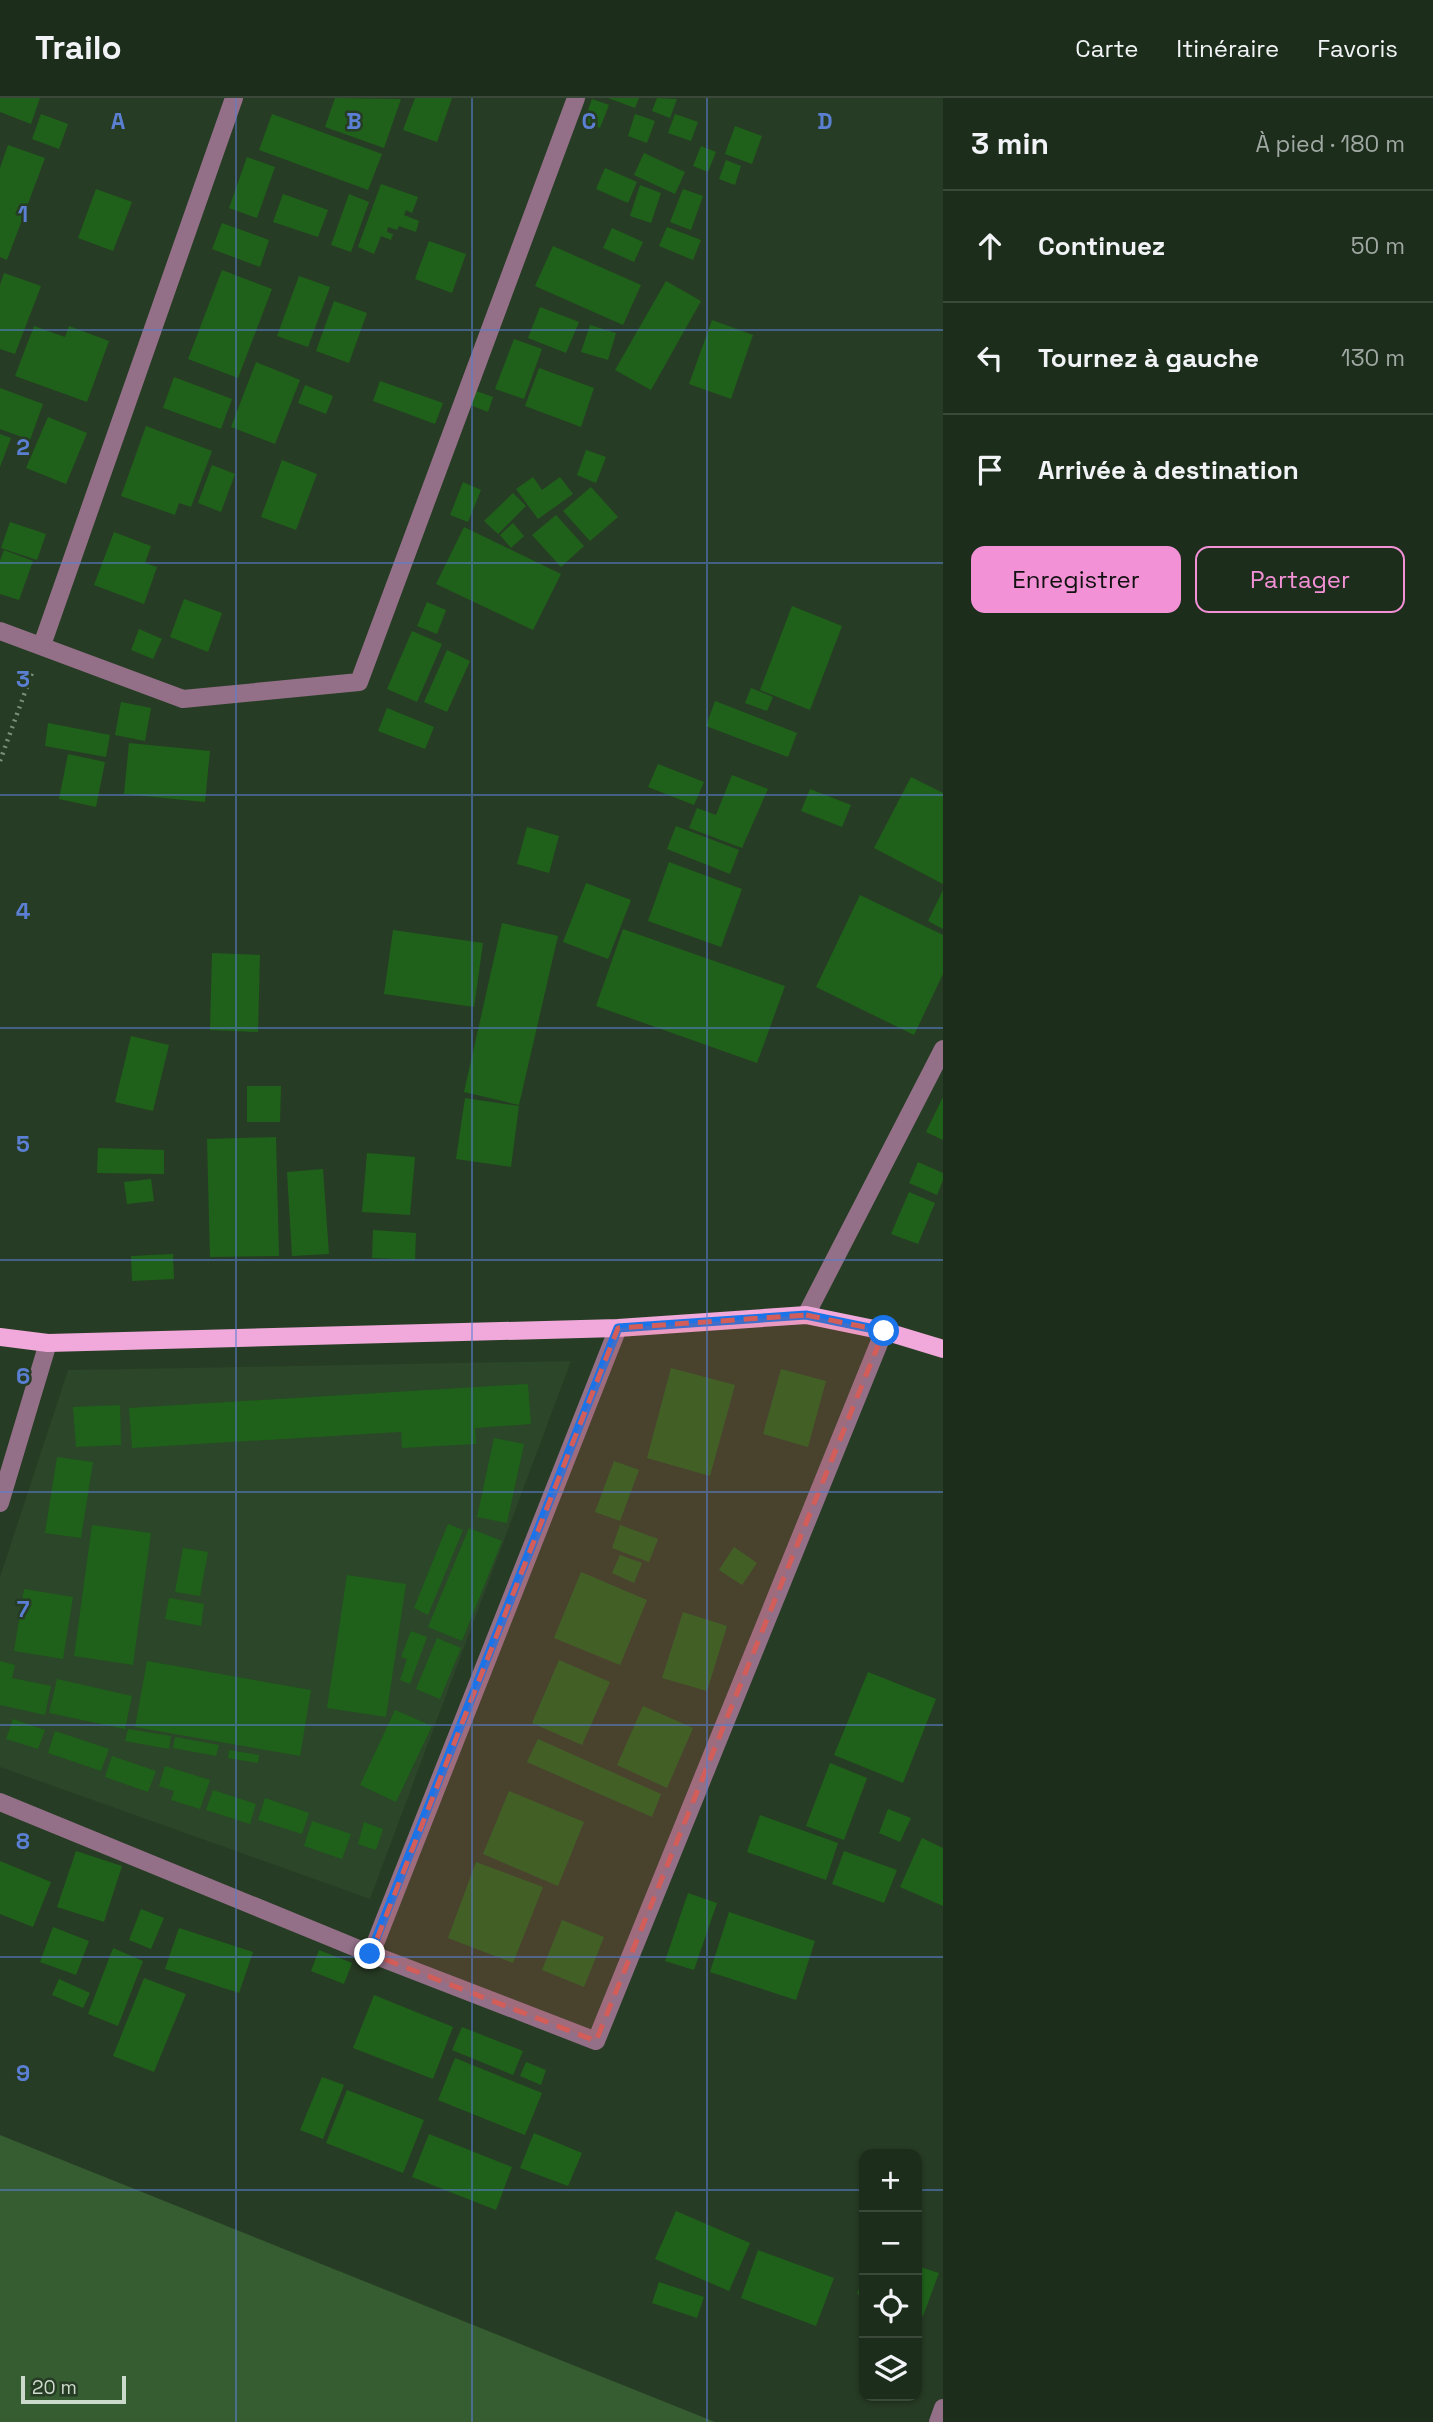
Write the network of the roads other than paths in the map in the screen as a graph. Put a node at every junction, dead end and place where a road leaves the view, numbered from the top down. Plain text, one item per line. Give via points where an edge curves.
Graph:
1 (234, 98) edge
2 (576, 98) edge
3 (0, 631) edge
4 (43, 645) junction
5 (943, 1049) edge
6 (806, 1315) junction
7 (618, 1328) junction
8 (884, 1331) junction
9 (0, 1337) edge
10 (48, 1343) junction
11 (943, 1349) edge
12 (0, 1503) edge
13 (0, 1802) edge
14 (370, 1954) junction
15 (943, 2409) edge
16 (937, 2422) edge

1 - 4 street
2 - 4 street via 359,682 183,699
3 - 4 street
5 - 6 street
6 - 7 main road
6 - 8 main road
7 - 10 main road
7 - 14 street
8 - 11 main road
8 - 14 street via 596,2041
9 - 10 main road
10 - 12 street
13 - 14 street
15 - 16 street

